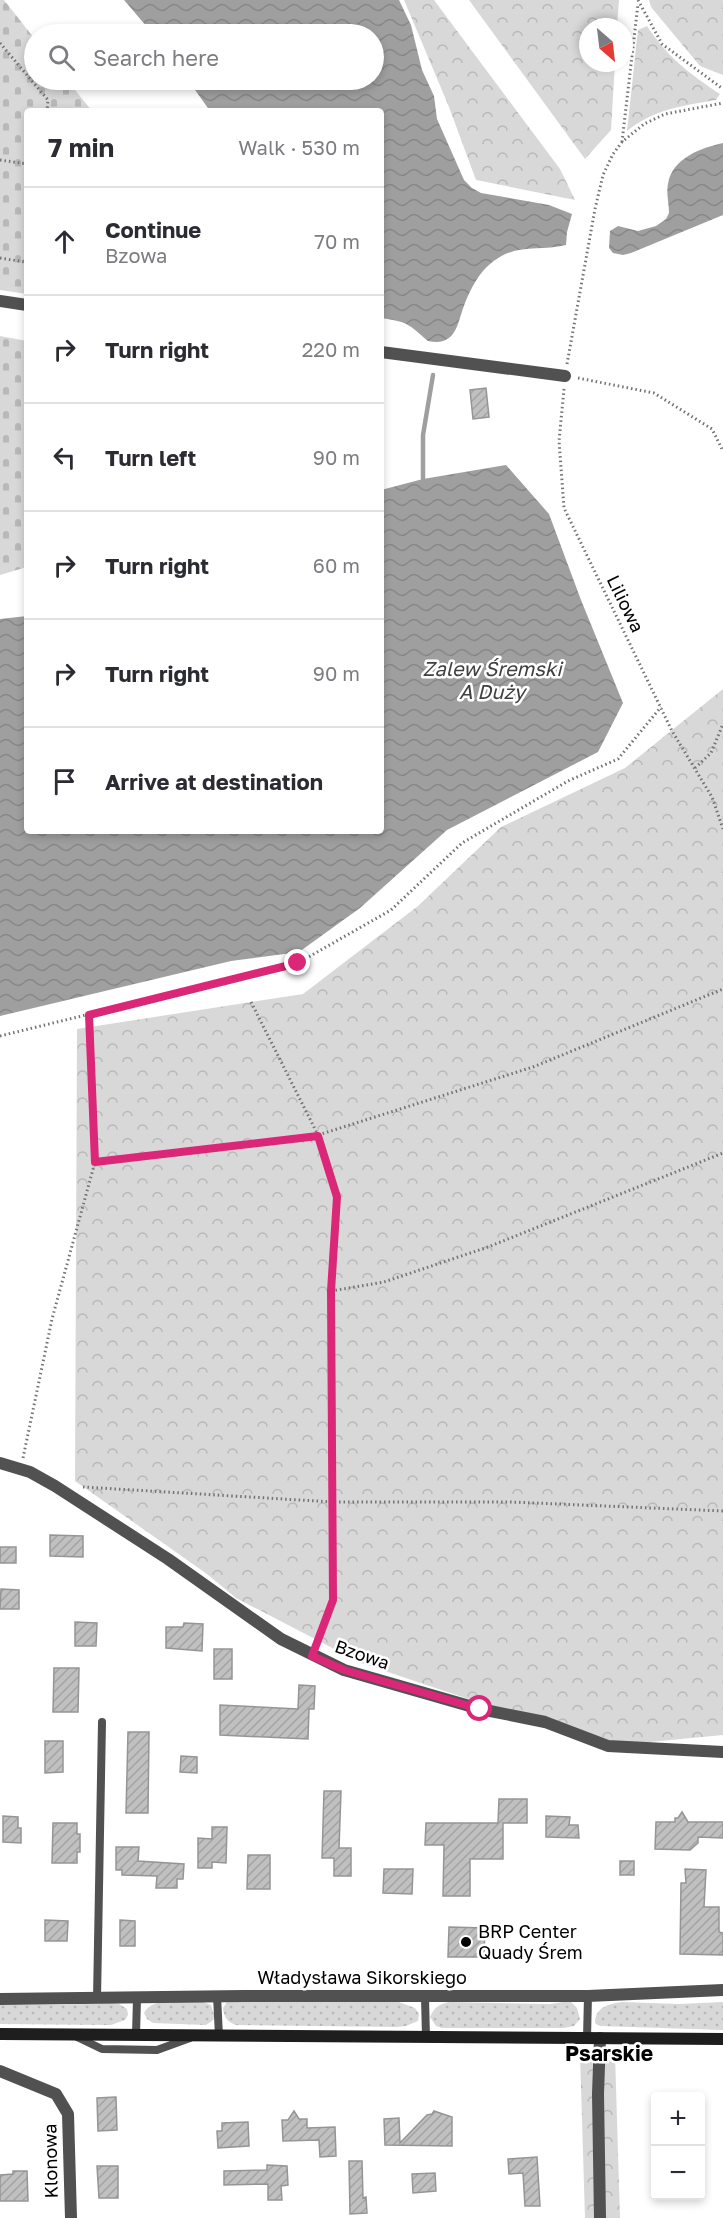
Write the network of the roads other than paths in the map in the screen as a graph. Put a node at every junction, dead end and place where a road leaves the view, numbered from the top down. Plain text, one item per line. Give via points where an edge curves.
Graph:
1 (0, 301) edge
2 (24, 305) edge
3 (384, 352) edge
4 (565, 376) road end
5 (0, 1463) edge
6 (102, 1722) dead end
7 (723, 1752) edge
8 (723, 1989) edge
9 (217, 1996) junction
10 (588, 1996) junction
11 (424, 1997) junction
12 (136, 1998) junction
13 (0, 1999) edge
14 (97, 1999) junction
15 (0, 2034) edge
16 (70, 2035) junction
17 (136, 2035) junction
18 (198, 2036) junction
19 (219, 2036) junction
20 (426, 2037) junction
21 (594, 2038) junction
22 (723, 2039) edge
23 (0, 2071) edge
24 (70, 2218) edge
25 (600, 2218) edge

1 - 2 street
3 - 4 street
5 - 7 street, Bzowa via 55,1485 168,1558 281,1639 344,1670 480,1709 545,1722 608,1746
6 - 14 lane
8 - 10 street, Władysława Sikorskiego
9 - 11 street, Władysława Sikorskiego
9 - 12 street, Władysława Sikorskiego
9 - 19 lane
10 - 11 street, Władysława Sikorskiego
10 - 21 lane
11 - 20 lane
12 - 14 street, Władysława Sikorskiego
12 - 17 lane
13 - 14 street, Władysława Sikorskiego
15 - 16 main road
16 - 17 main road
16 - 18 lane via 102,2049 157,2050
17 - 18 main road
18 - 19 main road
19 - 20 main road
20 - 21 main road
21 - 22 main road
21 - 25 street
23 - 24 street, Klonowa via 56,2094 68,2114

